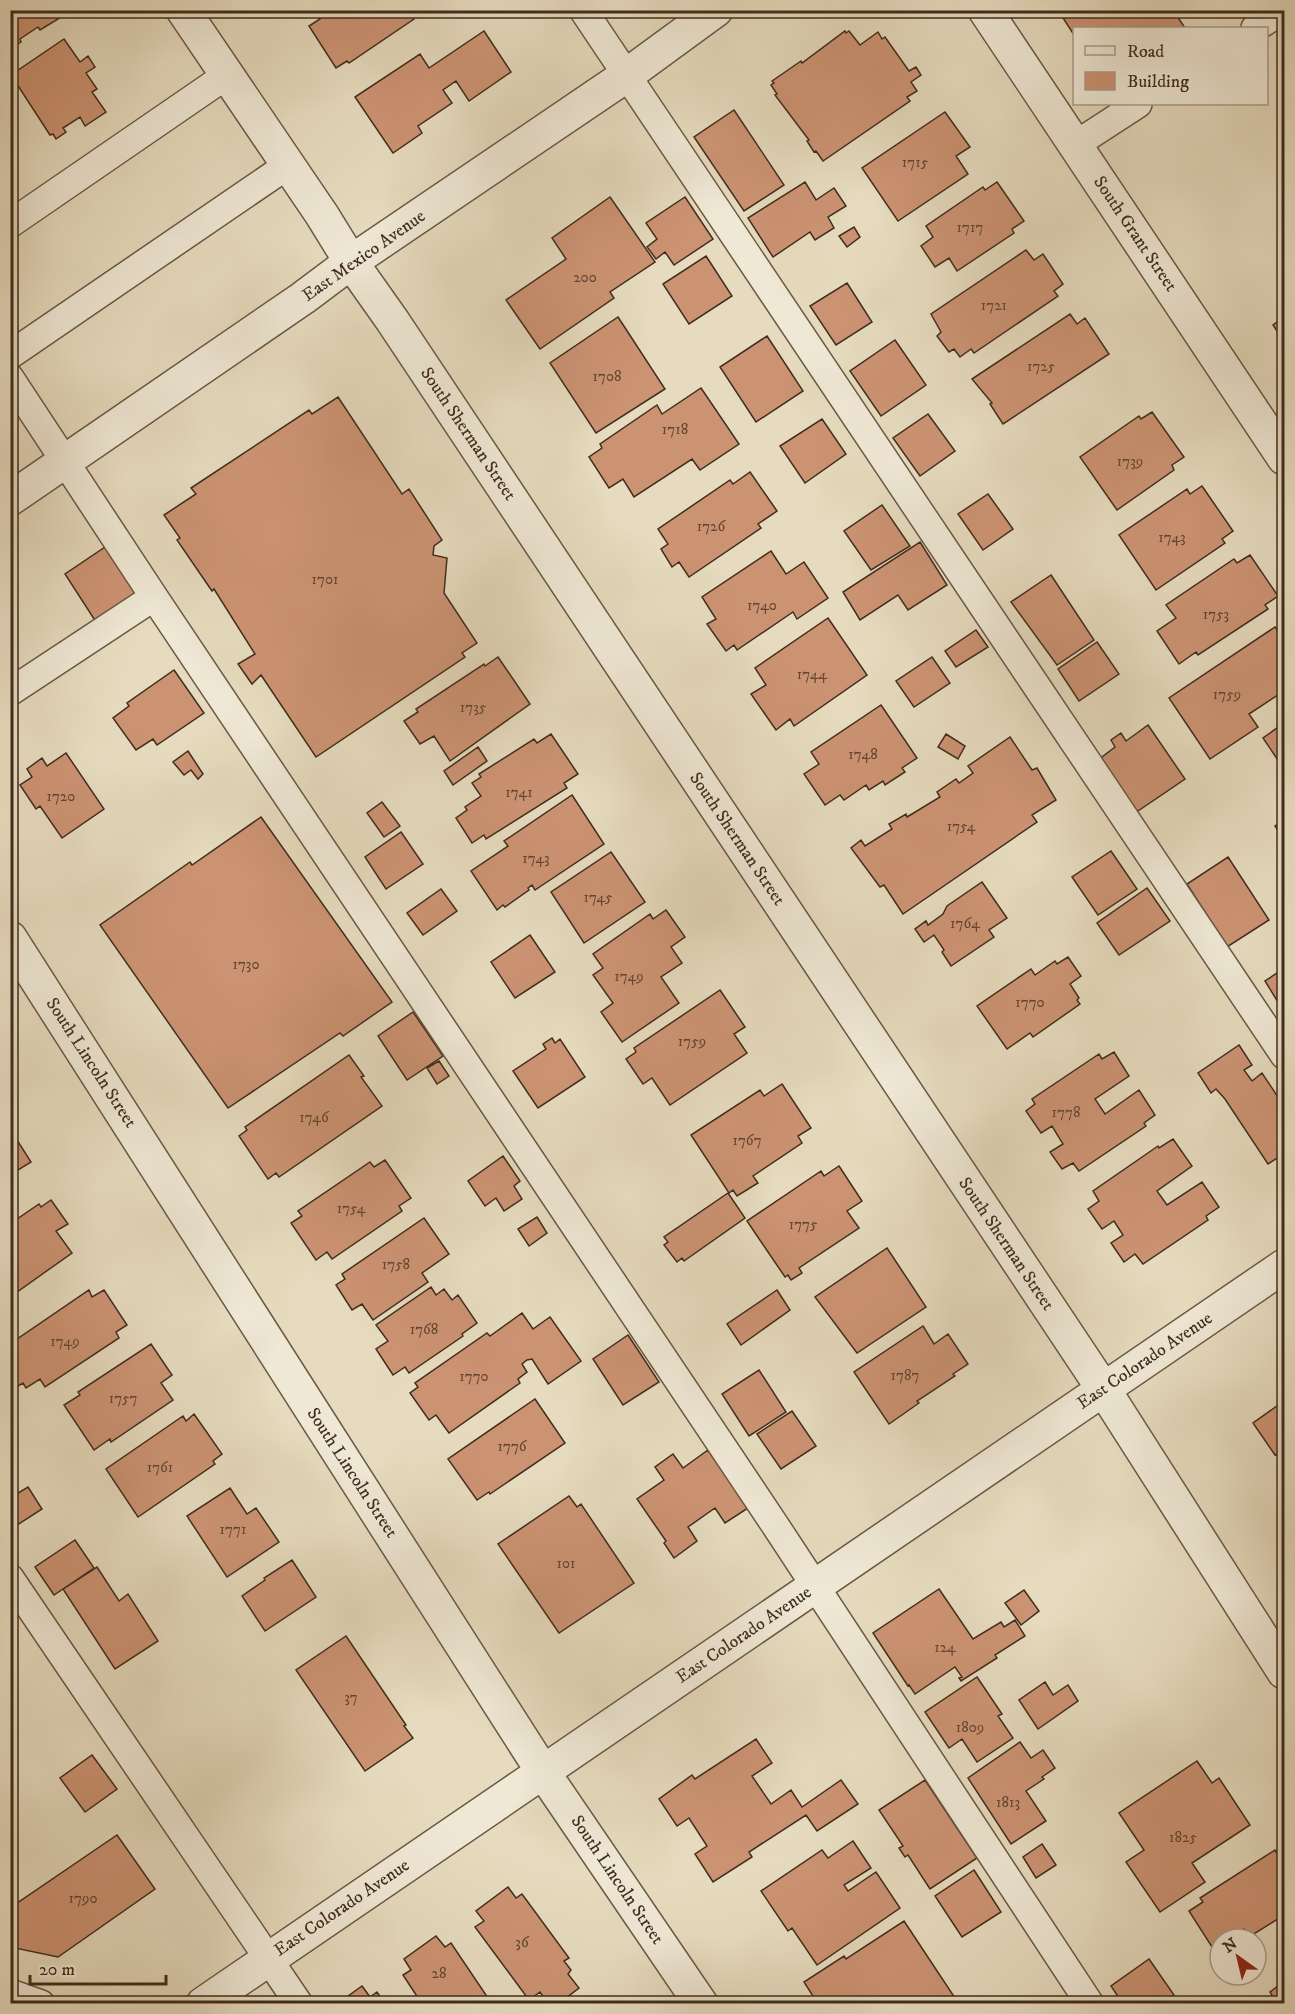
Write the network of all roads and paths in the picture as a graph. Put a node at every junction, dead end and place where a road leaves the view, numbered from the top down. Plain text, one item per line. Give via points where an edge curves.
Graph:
1 (183, 10) edge
2 (583, 10) edge
3 (716, 10) edge
4 (985, 10) edge
5 (1283, 10) edge
6 (1257, 27) edge
7 (227, 75) junction
8 (627, 75) junction
9 (1136, 105) edge
10 (1075, 145) junction
11 (288, 165) junction
12 (10, 224) edge
13 (351, 262) junction
14 (10, 355) edge
15 (10, 378) edge
16 (1284, 458) edge
17 (66, 461) junction
18 (10, 500) edge
19 (154, 597) junction
20 (10, 692) edge
21 (10, 938) edge
22 (1284, 1055) edge
23 (1284, 1266) edge
24 (1104, 1390) junction
25 (10, 1578) edge
26 (816, 1586) junction
27 (1284, 1672) edge
28 (543, 1772) junction
29 (269, 1958) junction
30 (10, 1993) edge
31 (41, 2004) edge
32 (203, 2004) edge
33 (299, 2004) edge
34 (701, 2004) edge
35 (1090, 2004) edge

1 - 7 street, South Sherman Street
2 - 8 lane
3 - 8 street, East Mexico Avenue
4 - 10 street, South Grant Street
5 - 6 lane
7 - 11 street, South Sherman Street
7 - 12 lane
8 - 13 street, East Mexico Avenue
8 - 22 lane
9 - 10 lane
10 - 16 street, South Grant Street
11 - 13 street, South Sherman Street
11 - 14 lane
13 - 17 street, East Mexico Avenue
13 - 24 street, South Sherman Street
15 - 17 lane
17 - 18 street, East Mexico Avenue
17 - 19 lane
19 - 20 lane
19 - 26 lane
21 - 28 street, South Lincoln Street
23 - 24 street, East Colorado Avenue
24 - 26 street, East Colorado Avenue
24 - 27 street, South Sherman Street
25 - 29 lane
26 - 28 street, East Colorado Avenue
26 - 35 lane
28 - 29 street, East Colorado Avenue
28 - 34 street, South Lincoln Street
29 - 32 street, East Colorado Avenue
29 - 33 lane
30 - 31 lane

